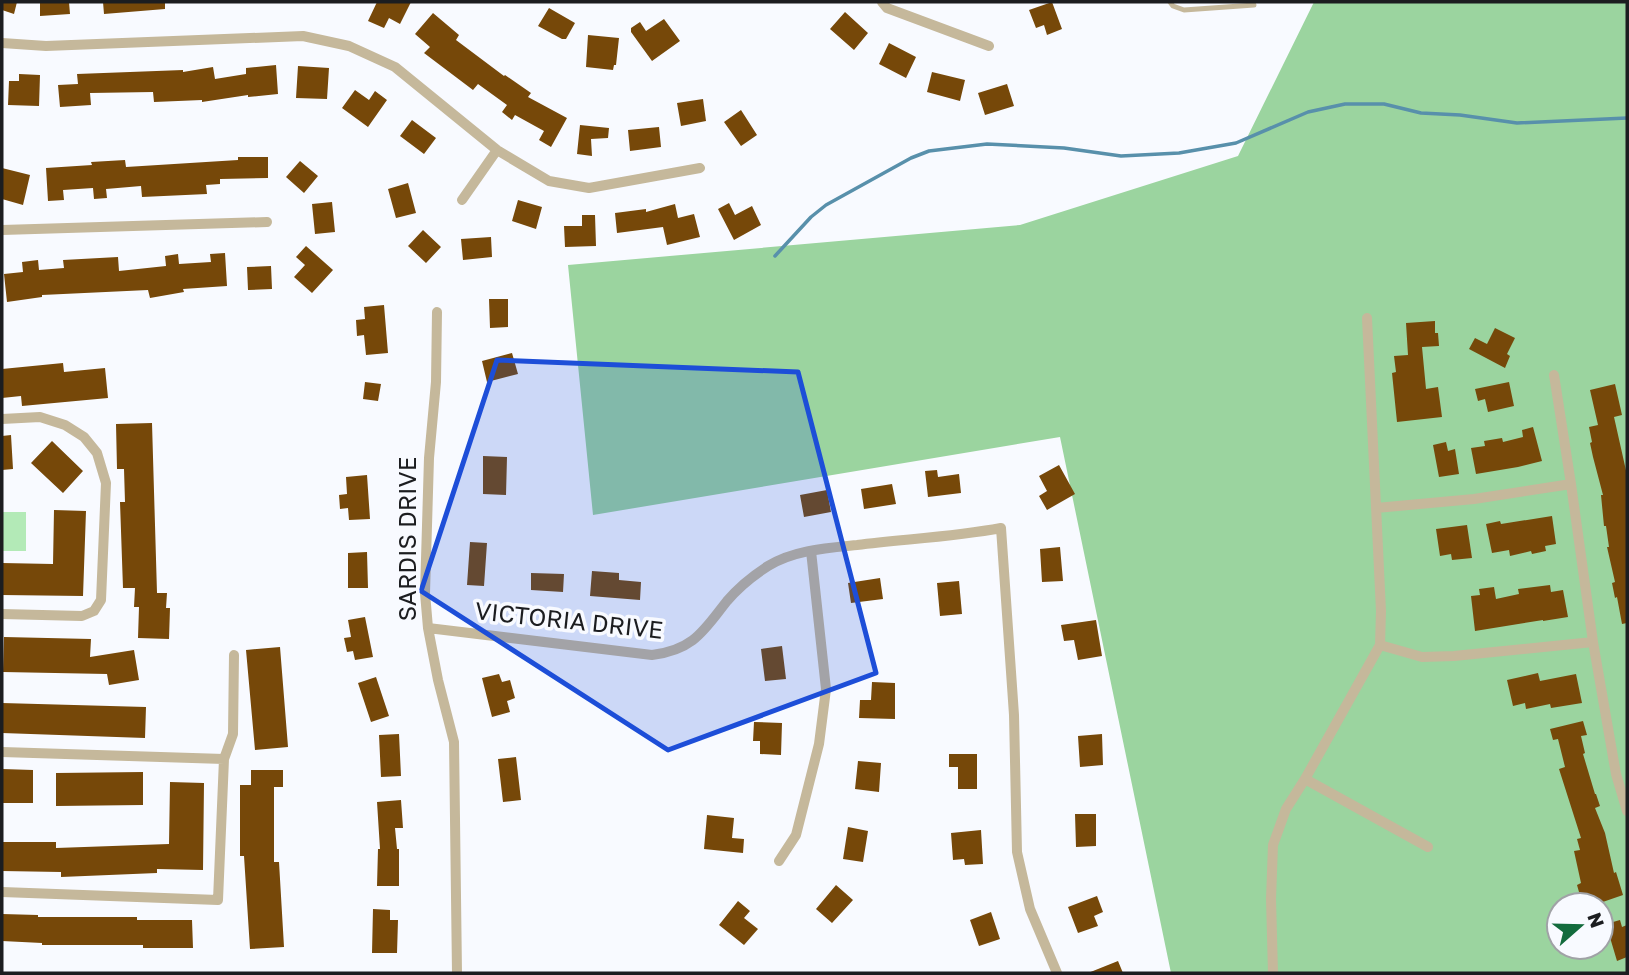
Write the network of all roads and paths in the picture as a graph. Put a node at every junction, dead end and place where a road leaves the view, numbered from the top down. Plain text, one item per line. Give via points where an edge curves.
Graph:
1 (882, 2) edge
2 (1170, 2) edge
3 (1254, 5) dead end
4 (2, 43) edge
5 (989, 46) dead end
6 (497, 150) junction
7 (700, 168) dead end
8 (462, 200) dead end
9 (267, 222) dead end
10 (2, 230) edge
11 (437, 313) dead end
12 (1367, 318) dead end
13 (1554, 375) dead end
14 (2, 419) edge
15 (1571, 484) junction
16 (1376, 508) junction
17 (811, 551) junction
18 (2, 614) edge
19 (428, 628) junction
20 (1593, 642) junction
21 (1381, 645) junction
22 (234, 655) dead end
23 (2, 752) edge
24 (224, 759) junction
25 (1305, 779) junction
26 (1627, 811) edge
27 (1428, 847) dead end
28 (779, 861) dead end
29 (2, 892) edge
30 (457, 973) edge
31 (1057, 973) edge
32 (1273, 973) edge

1 - 5 street via 887,8
2 - 3 lane via 1184,10
4 - 6 street via 46,46 303,36 349,46 395,67
6 - 7 street via 549,181 589,188
6 - 8 street
9 - 10 street
11 - 19 street, SARDIS DRIVE via 426,552
12 - 16 street
13 - 15 street
14 - 18 street via 40,417 65,425 84,437 96,453 106,483 101,600 94,611 82,616
15 - 16 street
15 - 20 street
16 - 21 street
17 - 19 street, VICTORIA DRIVE via 769,565 729,598 710,625 671,653 652,655
17 - 28 street via 826,689 820,744 796,835
17 - 31 street, VICTORIA DRIVE via 1001,528 1014,715 1017,852 1030,909
19 - 30 street, SARDIS DRIVE via 454,742
20 - 21 street via 1422,657
20 - 26 street
21 - 25 street
22 - 24 street via 233,734
23 - 24 street
24 - 29 street via 218,900
25 - 27 street
25 - 32 street via 1286,809 1273,845

